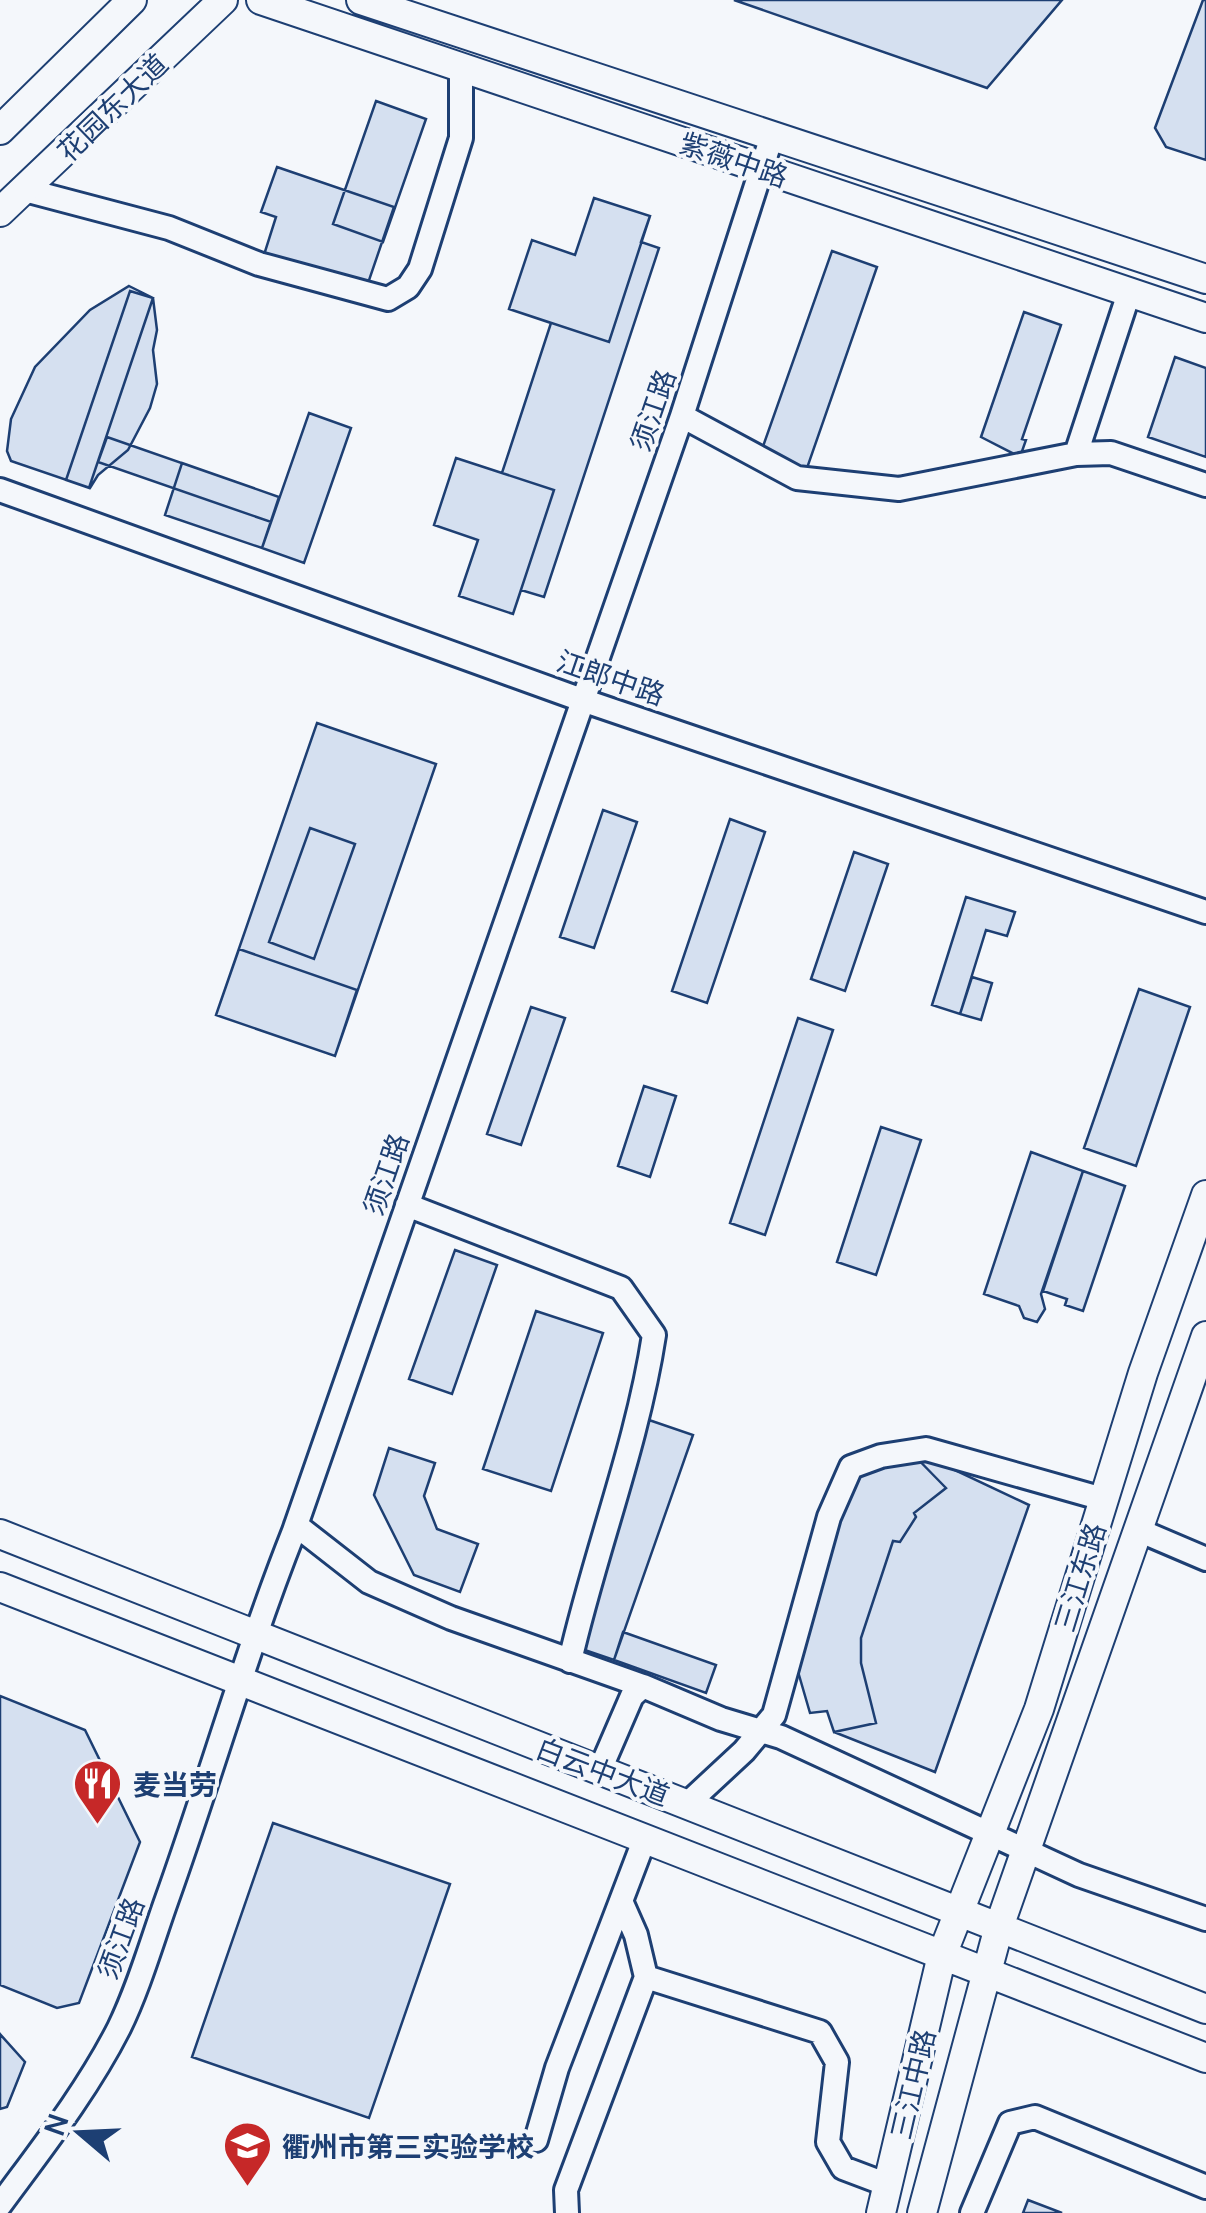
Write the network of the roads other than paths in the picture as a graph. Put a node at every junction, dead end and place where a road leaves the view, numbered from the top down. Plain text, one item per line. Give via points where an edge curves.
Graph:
1 (132, 0) edge
2 (223, 0) edge
3 (261, 0) edge
4 (361, 0) edge
5 (461, 68) junction
6 (0, 130) edge
7 (772, 136) junction
8 (761, 168) junction
9 (25, 190) junction
10 (0, 212) edge
11 (1206, 279) edge
12 (1129, 293) junction
13 (1206, 318) edge
14 (682, 416) junction
15 (1076, 454) junction
16 (1206, 485) edge
17 (0, 490) edge
18 (582, 700) junction
19 (1206, 912) edge
20 (1206, 1196) edge
21 (406, 1205) junction
22 (1206, 1336) edge
23 (1104, 1500) junction
24 (296, 1524) junction
25 (1138, 1530) junction
26 (0, 1534) edge
27 (1206, 1560) edge
28 (0, 1587) edge
29 (253, 1634) junction
30 (570, 1660) junction
31 (239, 1680) junction
32 (642, 1686) junction
33 (762, 1730) junction
34 (600, 1770) junction
35 (687, 1804) junction
36 (988, 1834) junction
37 (645, 1838) junction
38 (1025, 1851) junction
39 (621, 1901) junction
40 (957, 1910) junction
41 (1206, 1919) edge
42 (999, 1927) junction
43 (942, 1955) junction
44 (988, 1972) junction
45 (646, 1977) junction
46 (1206, 2008) edge
47 (1206, 2058) edge
48 (536, 2140) dead end
49 (888, 2185) junction
50 (1206, 2187) edge
51 (0, 2205) edge
52 (566, 2213) edge
53 (882, 2213) edge
54 (922, 2213) edge
55 (972, 2213) edge

1 - 6 main road
2 - 9 main road, 花园东大道
3 - 5 main road, 紫薇中路
4 - 7 main road, 紫薇中路
5 - 8 main road, 紫薇中路
5 - 9 street via 461,138 432,232 408,287 388,299 259,264 169,228
7 - 8 street, 须江路
7 - 11 main road, 紫薇中路
8 - 12 main road, 紫薇中路
8 - 14 street, 须江路
9 - 10 main road, 花园东大道
12 - 13 main road, 紫薇中路
12 - 15 street
14 - 15 street via 797,478 898,489
14 - 18 street, 须江路
15 - 16 street via 1111,453
17 - 18 street, 江郎中路
18 - 19 street, 江郎中路
18 - 21 street, 须江路
20 - 23 main road, 三江东路
21 - 24 street, 须江路
21 - 30 street via 621,1288 654,1335 642,1412
22 - 25 main road, 三江东路
23 - 33 street via 926,1450 852,1467 830,1517 774,1715
23 - 36 main road, 三江东路 via 1038,1709
24 - 29 street, 须江路
24 - 30 street via 370,1582
25 - 27 street
25 - 38 main road, 三江东路
26 - 29 main road, 白云中大道
28 - 31 main road, 白云中大道
29 - 31 street, 须江路
29 - 34 main road, 白云中大道
30 - 32 street
31 - 37 main road, 白云中大道
31 - 51 street, 须江路 via 119,2027 66,2116
32 - 33 street
32 - 34 street
33 - 35 street
33 - 36 street
34 - 35 main road, 白云中大道
35 - 40 main road, 白云中大道
36 - 38 street
36 - 40 main road, 三江东路
37 - 39 street
37 - 43 main road, 白云中大道
38 - 41 street
38 - 42 main road, 三江东路
39 - 45 street
39 - 48 street
40 - 42 main road, 白云中大道
40 - 43 main road, 三江东路
42 - 44 main road, 三江东路
42 - 46 main road, 白云中大道
43 - 44 main road, 白云中大道
43 - 49 main road, 三江中路
44 - 47 main road, 白云中大道
44 - 54 main road, 三江中路
45 - 49 street via 820,2032 837,2062 828,2142 843,2168
45 - 52 street via 566,2190
49 - 53 main road, 三江中路
50 - 55 street via 1023,2116 1010,2123

